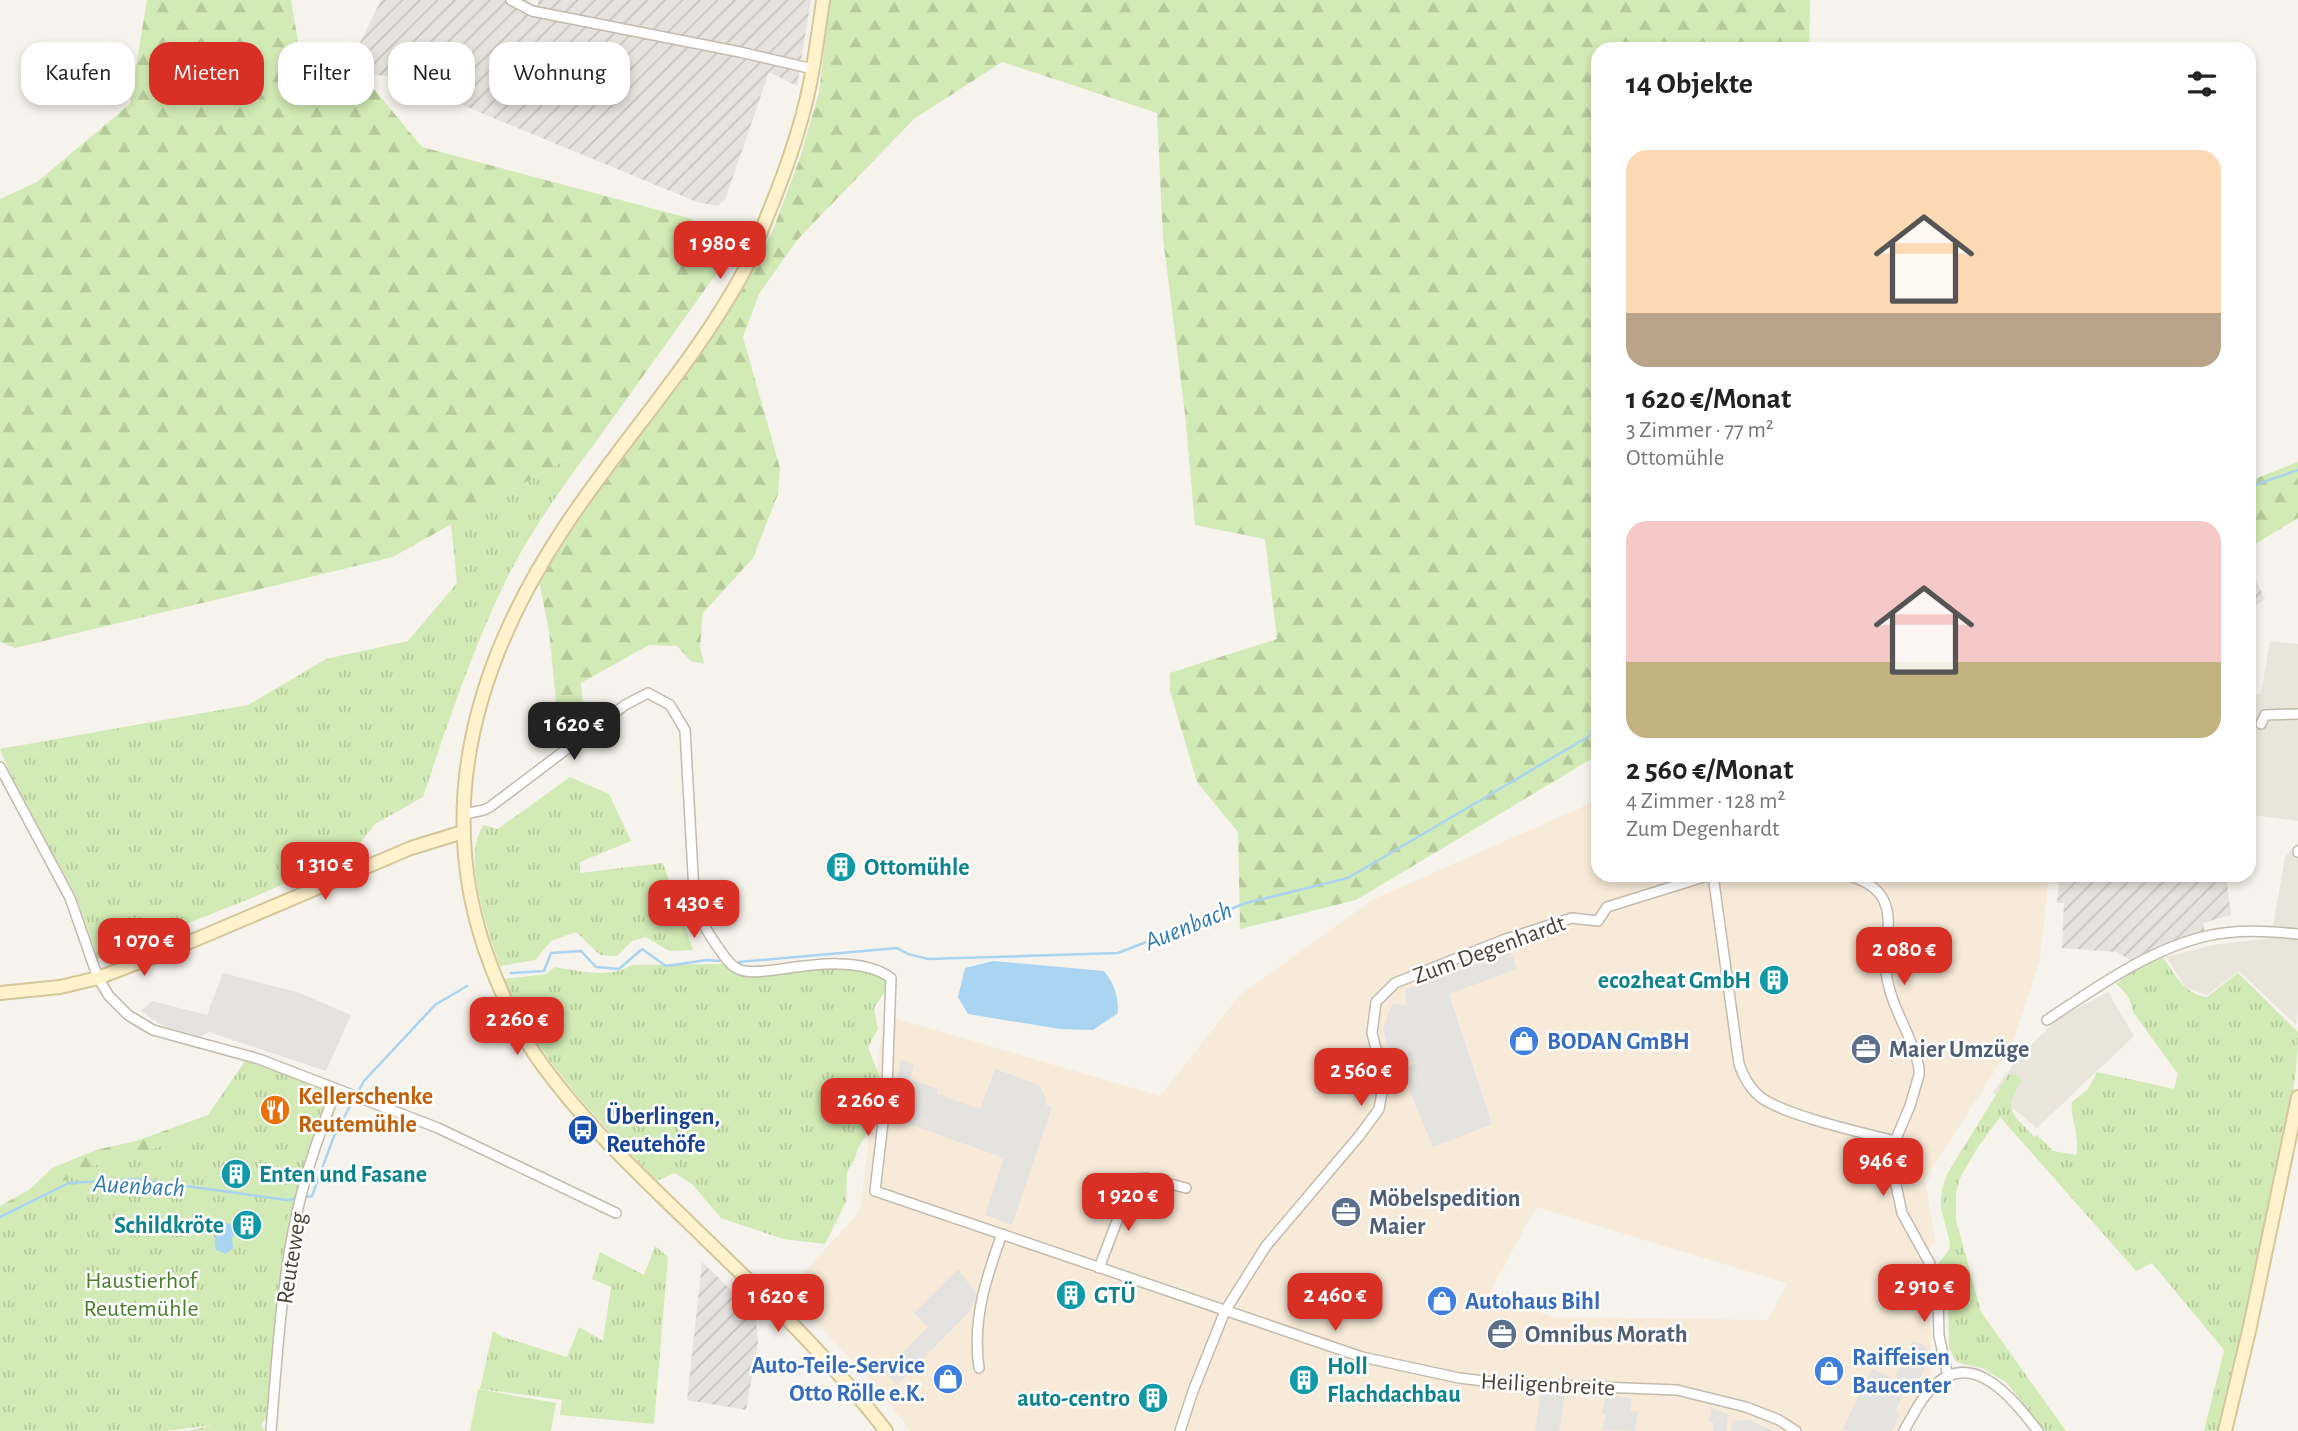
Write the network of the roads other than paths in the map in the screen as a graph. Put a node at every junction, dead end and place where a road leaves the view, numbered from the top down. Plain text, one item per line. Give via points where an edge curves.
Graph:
1 (511, 0) edge
2 (823, 0) edge
3 (813, 69) junction
4 (2298, 714) edge
5 (2261, 723) dead end
6 (0, 767) edge
7 (464, 814) junction
8 (463, 832) junction
9 (1688, 882) edge
10 (1712, 882) edge
11 (1862, 882) edge
12 (2298, 934) edge
13 (97, 978) junction
14 (0, 993) edge
15 (2046, 1020) dead end
16 (336, 1090) junction
17 (2298, 1097) edge
18 (1895, 1141) junction
19 (1186, 1188) dead end
20 (616, 1213) dead end
21 (1002, 1234) junction
22 (1099, 1268) junction
23 (1225, 1311) junction
24 (979, 1368) dead end
25 (1948, 1376) junction
26 (271, 1431) edge
27 (886, 1431) edge
28 (1180, 1431) edge
29 (1796, 1431) edge
30 (1905, 1431) edge
31 (2038, 1431) edge
32 (2225, 1431) edge

1 - 3 street via 532,11
2 - 3 main road
3 - 7 main road via 786,165 746,268 687,363 566,525 497,650 467,761
4 - 5 street via 2265,715
6 - 13 street via 70,898
7 - 8 main road
7 - 21 street, Heiligenbreite via 490,807 625,705 648,693 670,705 685,730 699,918 732,966 741,971 854,965 874,968 891,978 887,1088 875,1191
8 - 13 main road via 411,848
8 - 27 main road via 467,876 482,941 514,1021 536,1056 606,1141 814,1346
9 - 23 street, Zum Degenhardt via 1607,907 1598,921 1572,918 1395,983 1376,1002 1372,1032 1384,1080 1379,1109 1266,1246
10 - 18 street via 1739,1063 1747,1081 1759,1096 1777,1106
11 - 18 street via 1874,888 1886,906 1890,993 1919,1068
12 - 15 street via 2243,931 2206,936 2152,956
13 - 14 main road
13 - 16 street via 128,1015 153,1030 259,1059
16 - 20 street via 438,1128
16 - 26 street, Reuteweg via 297,1214
17 - 32 main road
18 - 25 street via 1893,1171 1902,1213 1930,1264
19 - 22 street via 1133,1179
21 - 22 street, Heiligenbreite
21 - 24 street via 982,1293 976,1348
22 - 23 street, Heiligenbreite
23 - 28 street, Zum Degenhardt
23 - 29 street, Heiligenbreite via 1407,1368 1501,1383 1677,1390 1746,1406
25 - 30 street via 1919,1405
25 - 31 street via 1967,1373 1986,1378 2007,1394

